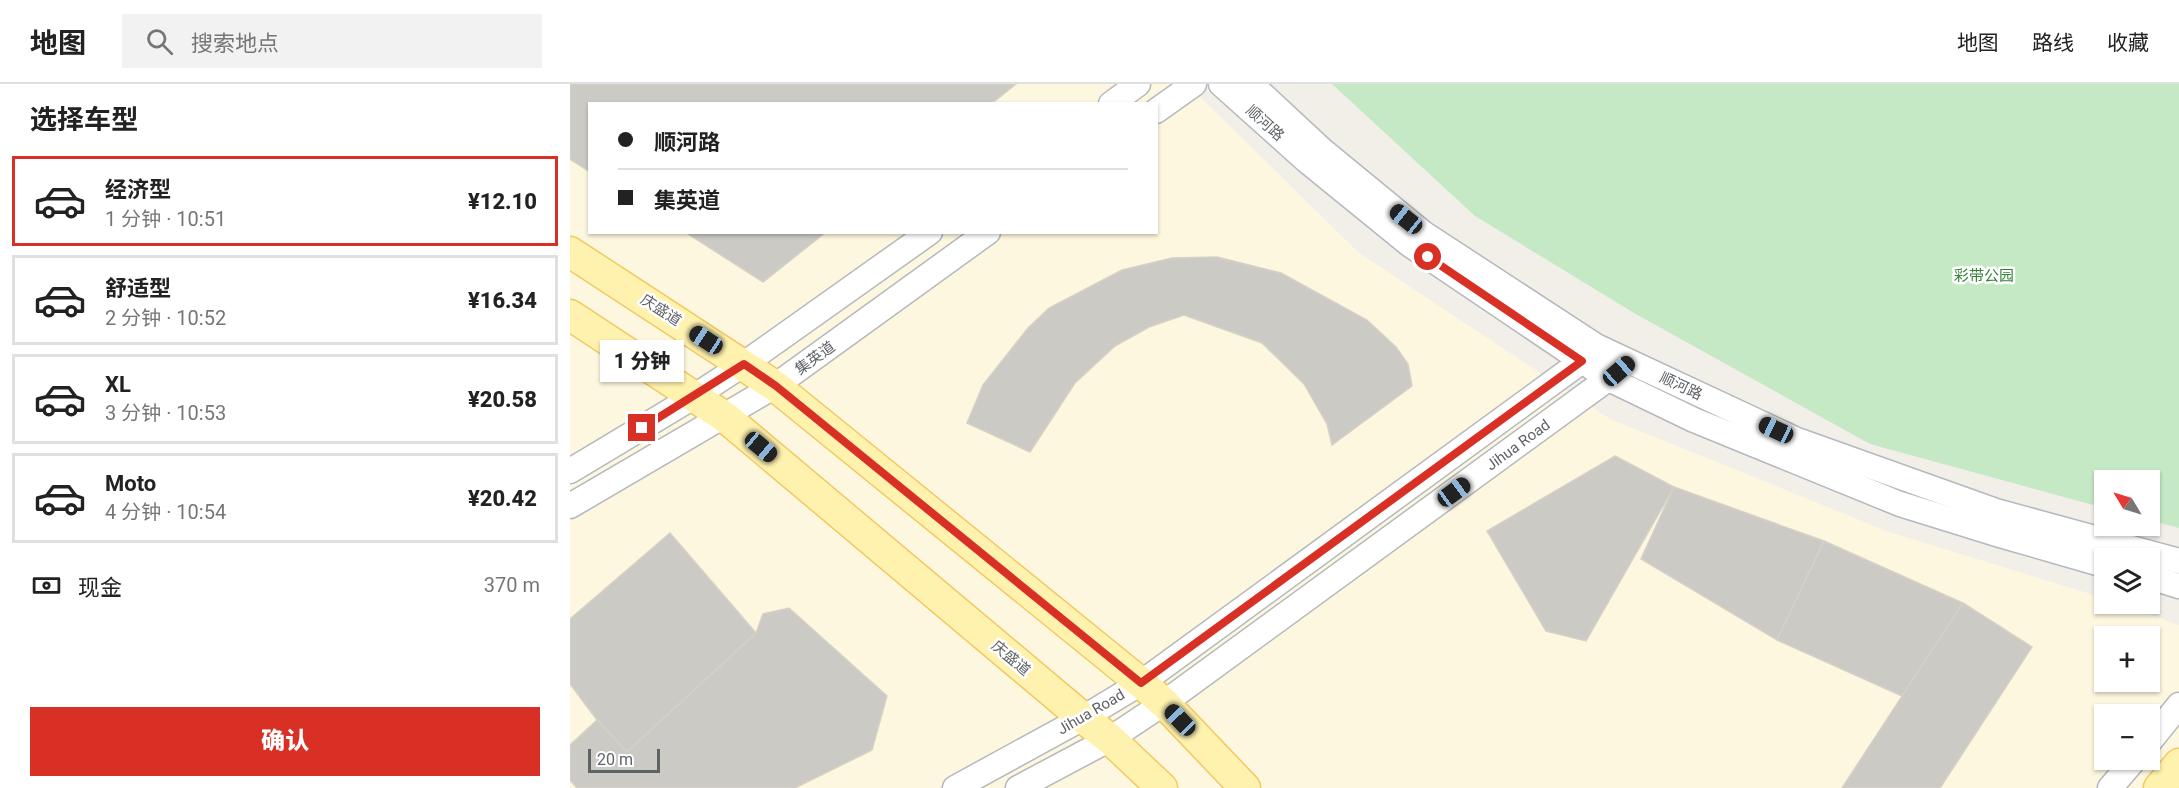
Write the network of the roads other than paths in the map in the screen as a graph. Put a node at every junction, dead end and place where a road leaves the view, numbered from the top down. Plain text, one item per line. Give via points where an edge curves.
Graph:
1 (1138, 84) edge
2 (1194, 84) edge
3 (1221, 84) edge
4 (1251, 84) edge
5 (1114, 102) edge
6 (1158, 110) edge
7 (927, 234) edge
8 (985, 234) edge
9 (570, 252) edge
10 (570, 315) edge
11 (1589, 354) junction
12 (1629, 362) junction
13 (744, 364) junction
14 (1609, 380) junction
15 (776, 386) junction
16 (695, 396) junction
17 (725, 417) junction
18 (570, 471) edge
19 (570, 506) edge
20 (2179, 561) edge
21 (2094, 562) edge
22 (2160, 580) edge
23 (2179, 586) edge
24 (1141, 683) junction
25 (1164, 703) junction
26 (2179, 705) edge
27 (1083, 718) junction
28 (2160, 729) edge
29 (1110, 738) junction
30 (2179, 764) edge
31 (2125, 770) edge
32 (955, 788) edge
33 (1018, 788) edge
34 (1162, 788) edge
35 (1245, 788) edge
36 (2110, 788) edge
37 (2159, 788) edge

1 - 5 street
2 - 6 street
3 - 11 street, 顺河路 via 1409,244
4 - 11 street, 顺河路 via 1322,150 1423,232
7 - 13 street
8 - 15 street, 集英道
9 - 13 main road, 庆盛道
10 - 16 main road, 庆盛道
11 - 12 street, 顺河路
11 - 14 street, 顺河路
11 - 24 street, Jihua Road
12 - 14 street, Jihua Road
12 - 20 street, 顺河路 via 1797,440 1996,511
13 - 15 main road, 庆盛道
13 - 16 street
14 - 21 street, 顺河路 via 1694,420 1900,504
14 - 25 street, Jihua Road
15 - 17 street, 集英道
15 - 24 main road, 庆盛道
16 - 17 main road, 庆盛道
16 - 18 street
17 - 19 street, 集英道
17 - 27 main road, 庆盛道
22 - 23 street
24 - 25 main road, 庆盛道
24 - 27 street, Jihua Road
25 - 29 street, Jihua Road
25 - 35 main road, 庆盛道
26 - 28 street
27 - 29 main road, 庆盛道
27 - 32 street, Jihua Road
29 - 33 street, Jihua Road
29 - 34 main road, 庆盛道
30 - 37 main road
31 - 36 street

